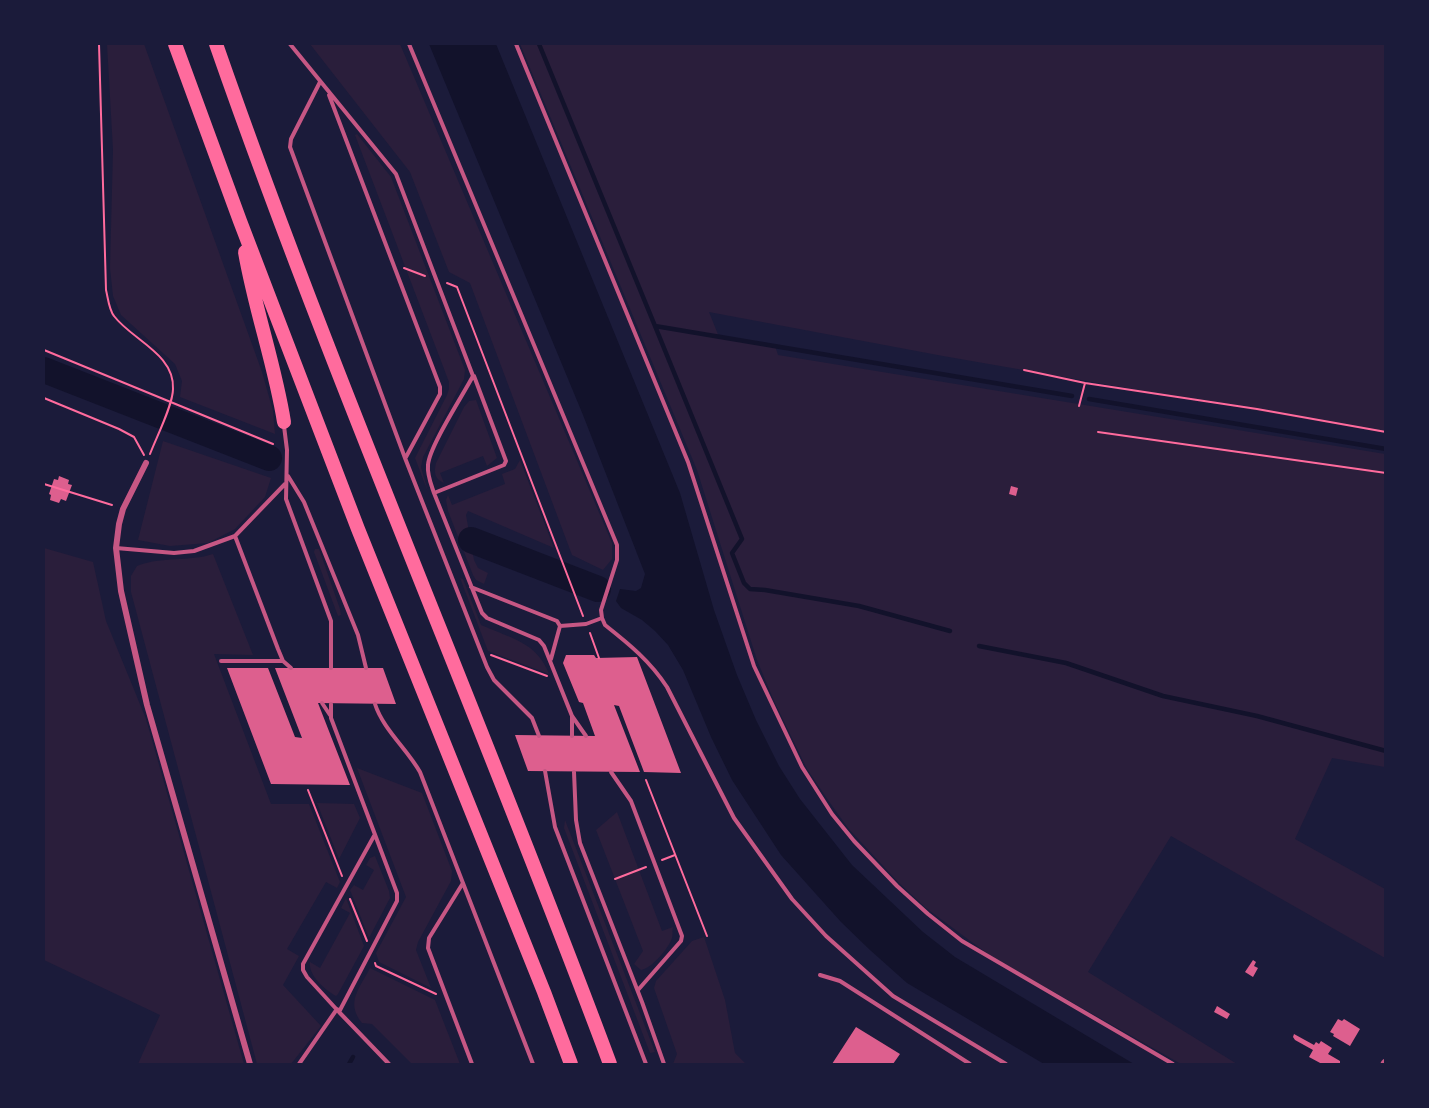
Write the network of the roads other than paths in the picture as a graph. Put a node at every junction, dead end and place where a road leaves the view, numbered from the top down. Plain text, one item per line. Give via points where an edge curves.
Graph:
1 (175, 44) edge
2 (216, 44) edge
3 (290, 44) edge
4 (410, 44) edge
5 (516, 44) edge
6 (320, 82) junction
7 (327, 90) junction
8 (240, 220) junction
9 (473, 376) junction
10 (284, 422) joint
11 (405, 458) junction
12 (146, 463) road end
13 (287, 475) junction
14 (285, 483) junction
15 (434, 493) junction
16 (235, 536) junction
17 (117, 548) junction
18 (471, 587) junction
19 (602, 618) junction
20 (560, 626) junction
21 (551, 660) junction
22 (220, 661) dead end
23 (284, 661) junction
24 (291, 668) dead end
25 (331, 668) dead end
26 (366, 668) dead end
27 (322, 703) dead end
28 (331, 704) dead end
29 (375, 704) dead end
30 (572, 716) junction
31 (331, 718) junction
32 (540, 736) dead end
33 (572, 736) dead end
34 (586, 736) dead end
35 (545, 771) dead end
36 (574, 772) dead end
37 (611, 772) dead end
38 (375, 836) junction
39 (464, 882) junction
40 (820, 975) dead end
41 (638, 990) junction
42 (338, 1010) junction
43 (250, 1065) edge
44 (299, 1065) edge
45 (389, 1065) edge
46 (472, 1065) edge
47 (533, 1065) edge
48 (571, 1065) edge
49 (610, 1065) edge
50 (646, 1065) edge
51 (664, 1065) edge
52 (970, 1065) edge
53 (1006, 1065) edge
54 (1173, 1065) edge

1 - 8 highway
2 - 49 highway via 382,483
3 - 6 lane
4 - 19 lane via 617,545 617,560
5 - 54 lane via 688,462 754,666 802,767 832,814 897,886 962,941
6 - 7 lane
6 - 11 lane via 290,147
7 - 9 lane via 396,174
7 - 11 lane via 440,387 440,394
8 - 10 highway via 251,285 273,363
8 - 48 highway
9 - 15 lane via 430,456 429,477
9 - 15 lane via 506,461
10 - 13 lane
11 - 32 lane via 489,670 532,718
12 - 17 street via 123,509
13 - 14 lane
13 - 26 lane via 304,502 357,635
14 - 16 lane
14 - 25 lane via 286,499 331,621
15 - 18 lane
16 - 17 lane via 194,551
16 - 23 lane
17 - 43 street via 121,591 147,705
18 - 20 lane via 557,621
18 - 21 lane via 487,618 539,640
19 - 20 lane
19 - 53 lane via 605,625 644,657 667,687 734,818 792,899 826,936 893,996
20 - 21 lane
21 - 30 lane
22 - 23 lane
23 - 24 lane
27 - 31 lane
28 - 31 lane
29 - 39 lane via 378,714 420,772
30 - 33 lane
30 - 34 lane
31 - 38 lane
35 - 50 lane via 555,827
36 - 41 lane via 580,843
37 - 41 lane via 631,801 682,936
38 - 42 lane via 397,901
38 - 42 lane via 303,964 307,977
39 - 46 lane via 429,938 428,948
39 - 47 lane
40 - 52 lane via 840,981
41 - 51 lane
42 - 44 lane
42 - 45 lane

